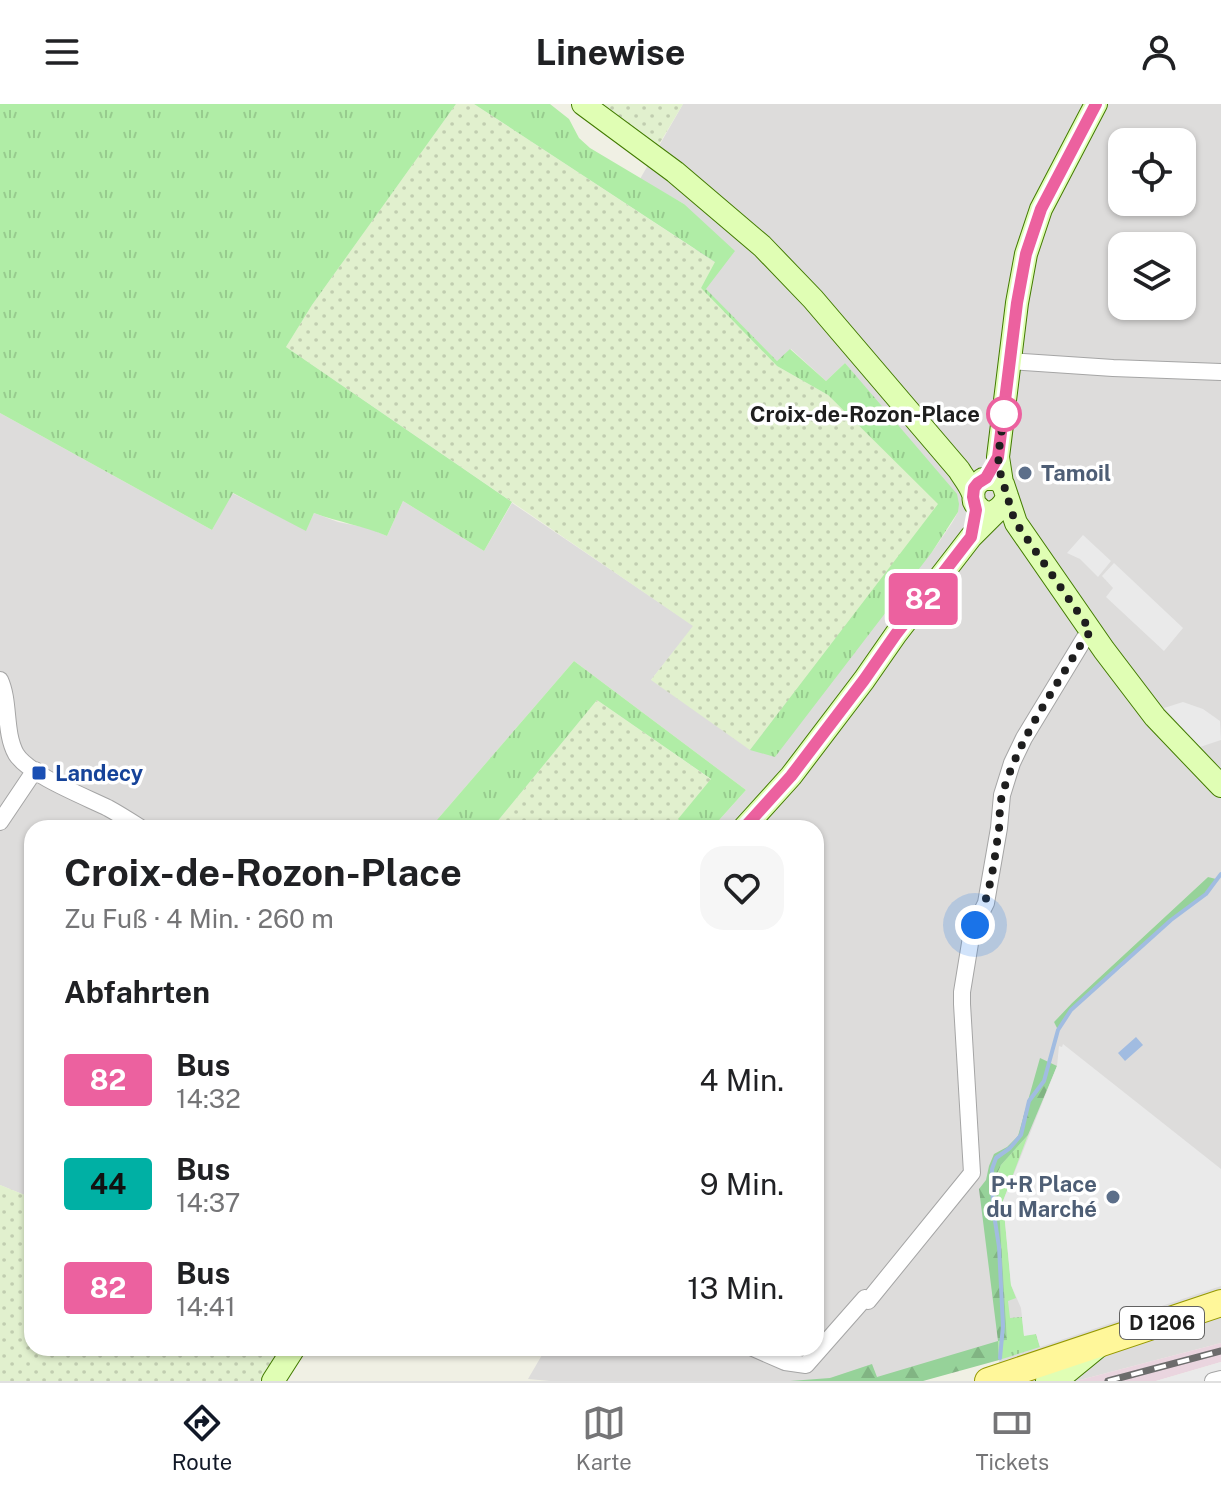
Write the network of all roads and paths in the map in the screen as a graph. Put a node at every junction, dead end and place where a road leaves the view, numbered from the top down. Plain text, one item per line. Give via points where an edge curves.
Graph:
1 (583, 104) edge
2 (1096, 104) edge
3 (1010, 361) junction
4 (1221, 372) edge
5 (993, 498) junction
6 (1091, 631) junction
7 (0, 680) edge
8 (35, 770) junction
9 (1221, 786) edge
10 (128, 820) edge
11 (751, 820) edge
12 (0, 822) edge
13 (1221, 1303) edge
14 (1103, 1343) junction
15 (824, 1345) edge
16 (289, 1356) edge
17 (771, 1356) edge
18 (814, 1356) edge
19 (275, 1378) edge
20 (1221, 1379) edge
21 (988, 1381) edge
22 (1047, 1381) edge
23 (1213, 1381) edge

1 - 5 street via 762,246 959,470
2 - 3 street via 1032,232
3 - 4 street
3 - 5 street
5 - 6 street
5 - 11 street via 971,537 864,680
6 - 9 street via 1155,717
6 - 15 street via 1012,763 986,903 972,931 962,992 972,1173 868,1301 865,1298
7 - 8 street via 15,749
8 - 10 street
8 - 12 street
13 - 14 main road, D 1206
14 - 21 main road, D 1206
14 - 22 street via 1066,1373
16 - 19 street
17 - 18 street via 806,1365
20 - 23 street

